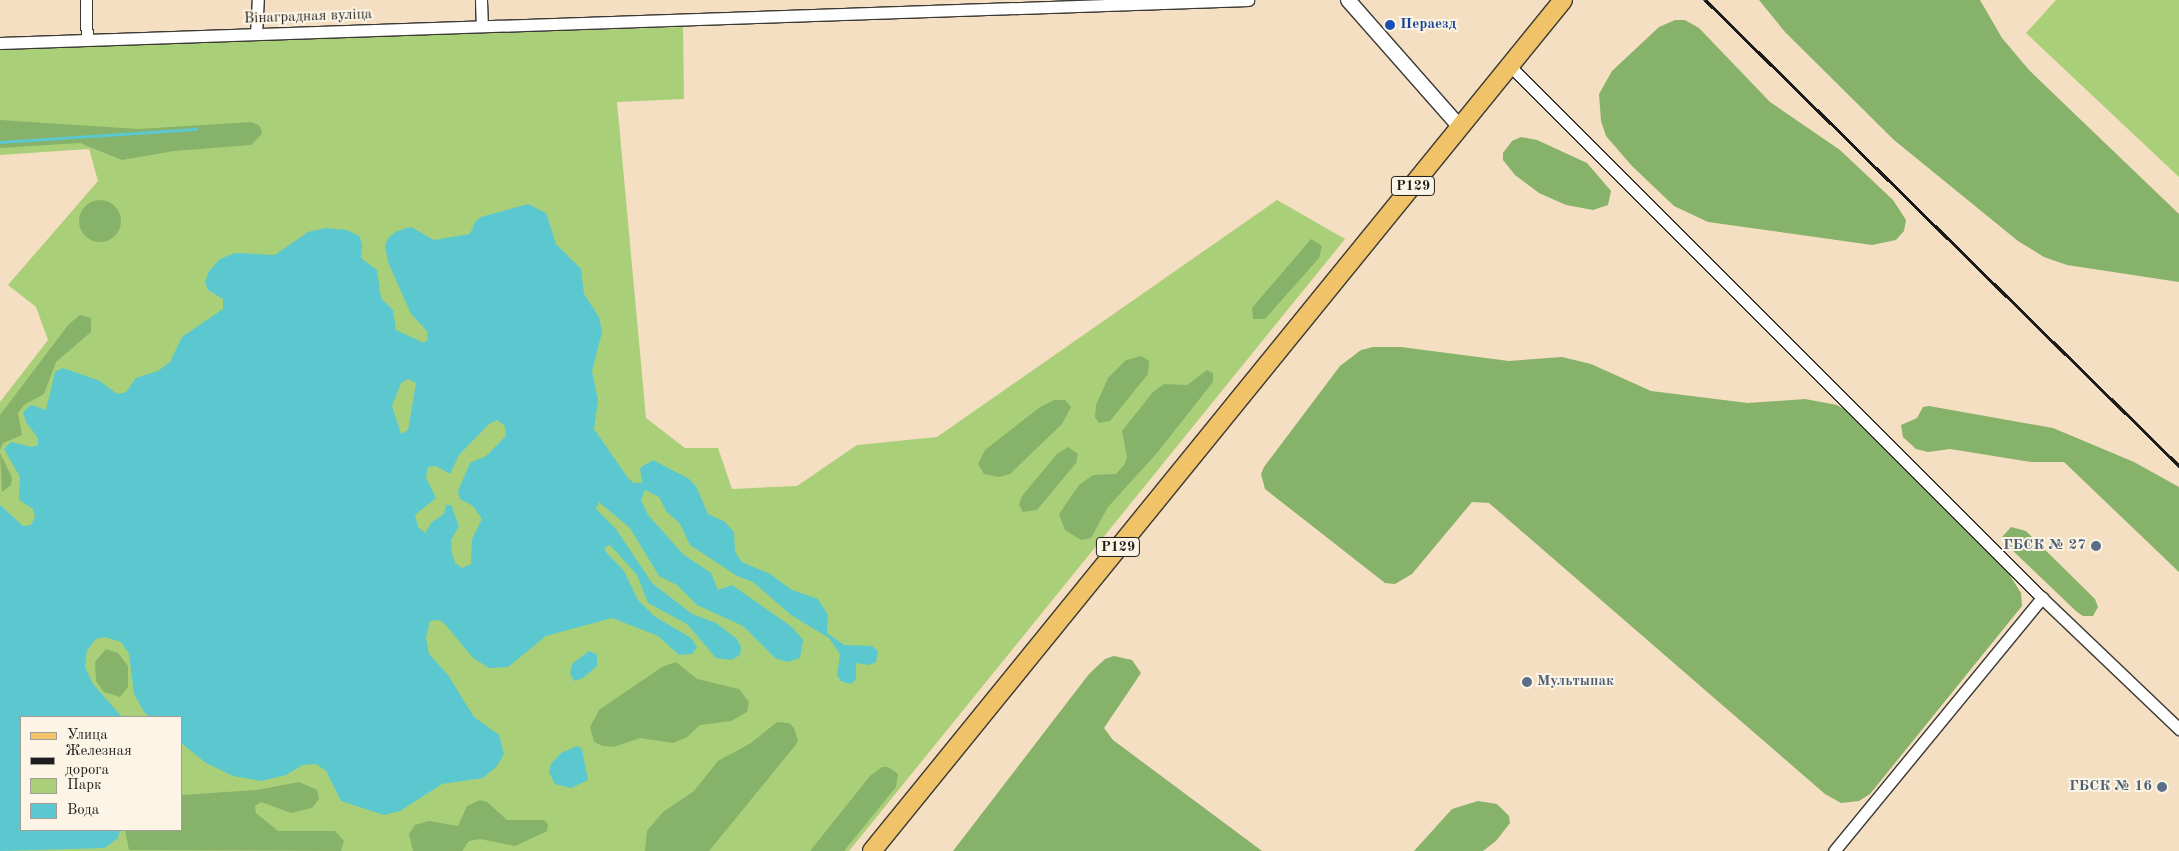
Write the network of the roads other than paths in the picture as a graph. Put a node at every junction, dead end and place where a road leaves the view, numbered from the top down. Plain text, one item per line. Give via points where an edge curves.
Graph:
1 (86, 0) edge
2 (258, 0) edge
3 (481, 0) edge
4 (1248, 0) edge
5 (1348, 0) edge
6 (1563, 0) edge
7 (482, 24) junction
8 (256, 34) junction
9 (87, 39) junction
10 (0, 42) edge
11 (1510, 66) junction
12 (1461, 128) junction
13 (2042, 598) junction
14 (2179, 729) edge
15 (872, 851) edge
16 (1834, 851) edge

1 - 9 street
2 - 8 street
3 - 7 street
4 - 7 street, Вінаградная вуліца
5 - 12 street
6 - 11 main road, Р129
7 - 8 street, Вінаградная вуліца
8 - 9 street, Вінаградная вуліца
9 - 10 street, Вінаградная вуліца
11 - 12 main road, Р129
11 - 13 street
12 - 15 main road, Р129
13 - 14 street
13 - 16 street

